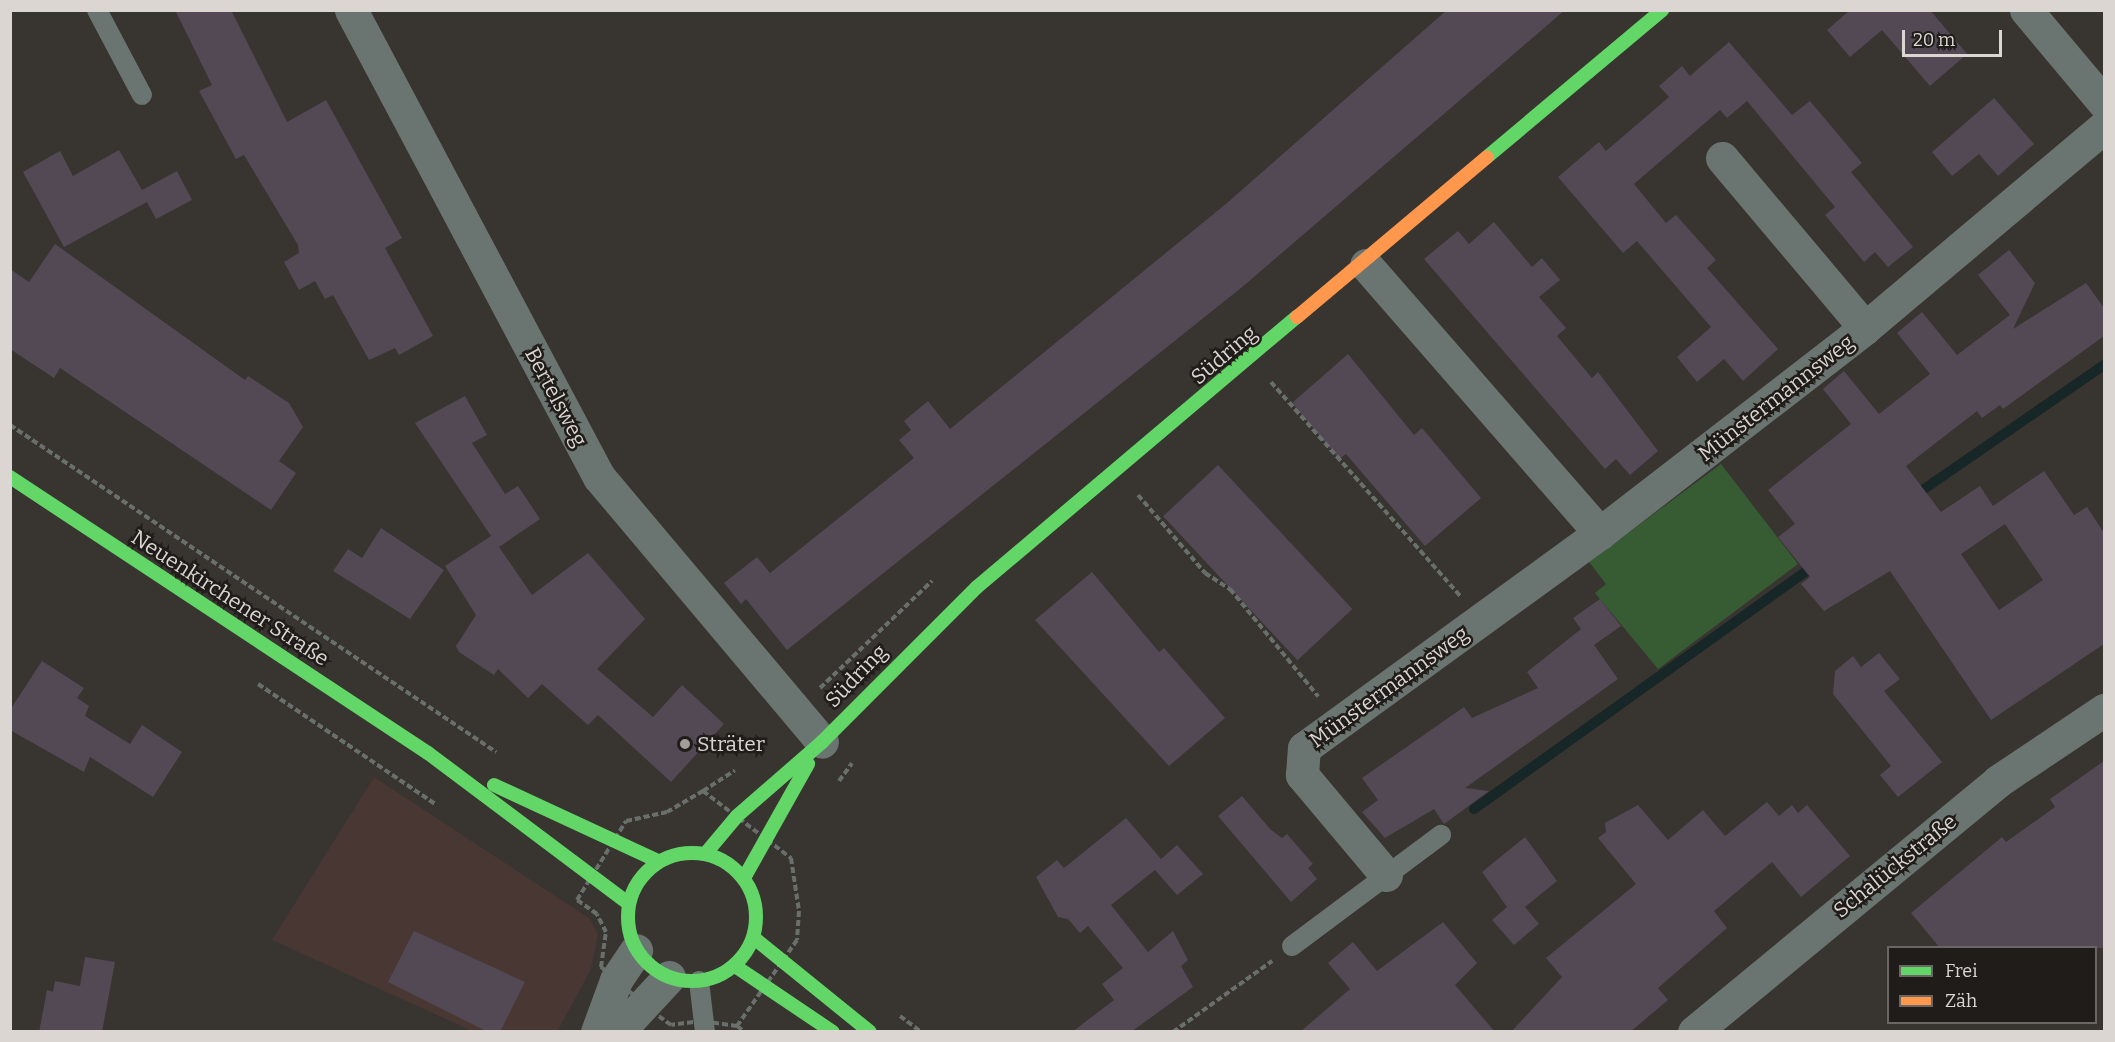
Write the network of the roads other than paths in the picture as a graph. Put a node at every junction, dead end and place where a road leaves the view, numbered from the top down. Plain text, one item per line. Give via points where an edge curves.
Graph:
1 (97, 10) edge
2 (351, 10) edge
3 (1662, 10) edge
4 (2026, 10) edge
5 (142, 95) dead end
6 (2104, 103) edge
7 (2104, 128) edge
8 (1722, 158) dead end
9 (1366, 265) junction
10 (1865, 328) junction
11 (10, 477) edge
12 (1600, 533) junction
13 (2104, 710) edge
14 (822, 742) junction
15 (428, 753) junction
16 (1441, 835) dead end
17 (705, 853) junction
18 (658, 861) junction
19 (1386, 875) junction
20 (744, 878) junction
21 (629, 904) junction
22 (754, 938) junction
23 (1292, 946) road end
24 (636, 950) junction
25 (735, 966) junction
26 (684, 979) junction
27 (597, 1032) edge
28 (618, 1032) edge
29 (705, 1032) edge
30 (833, 1032) edge
31 (870, 1032) edge
32 (1694, 1032) edge

1 - 5 lane
2 - 14 street, Bertelsweg via 599,477
3 - 9 main road, Südring
4 - 6 street
7 - 10 street, Münstermannsweg
8 - 10 street, Münstermannsweg
9 - 12 street
9 - 14 main road, Südring via 977,587
10 - 12 street, Münstermannsweg
11 - 15 main road, Neuenkirchener Straße
12 - 19 street, Münstermannsweg via 1304,748 1302,775
13 - 32 street, Schalückstraße via 1998,781
14 - 17 main road, Südring via 737,816
14 - 20 main road, Südring
15 - 18 main road, Neuenkirchener Straße
15 - 21 main road, Neuenkirchener Straße
16 - 19 lane
17 - 18 main road
17 - 20 main road
18 - 21 main road via 640,880
19 - 23 lane
20 - 22 main road via 754,897
21 - 24 main road
22 - 25 main road
22 - 31 main road
24 - 26 main road
24 - 27 street via 616,980
25 - 26 main road
25 - 30 main road
26 - 28 street
26 - 29 lane

